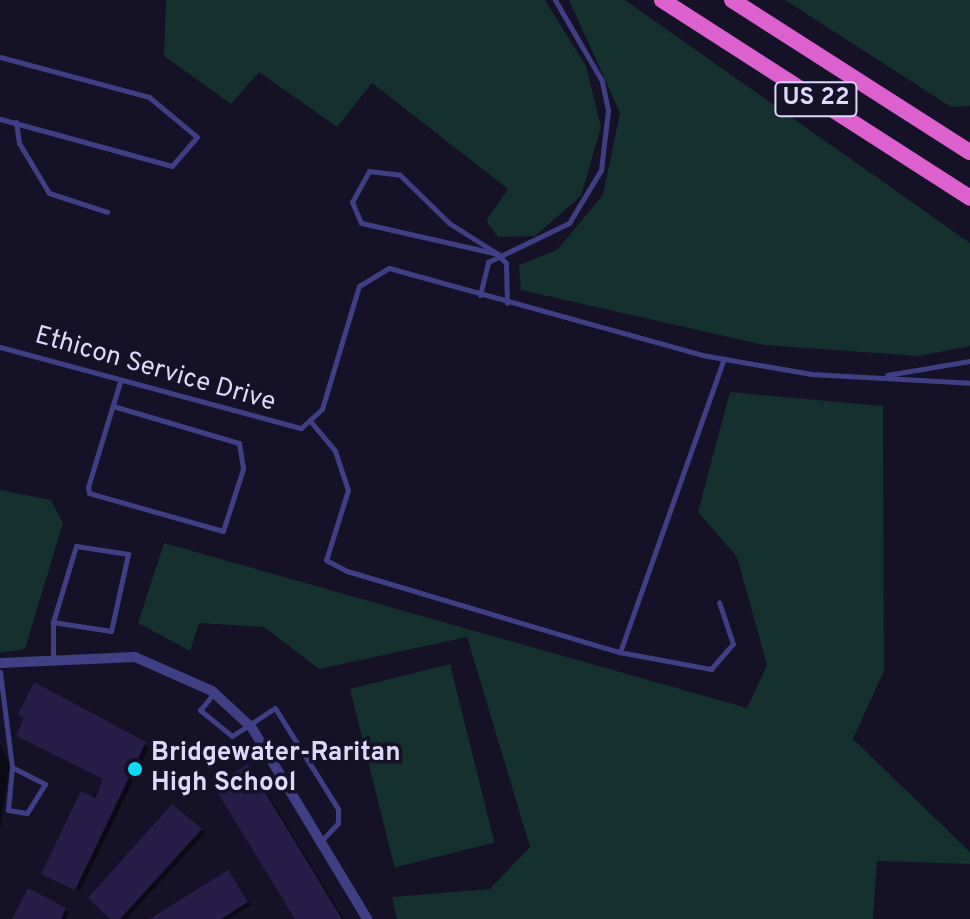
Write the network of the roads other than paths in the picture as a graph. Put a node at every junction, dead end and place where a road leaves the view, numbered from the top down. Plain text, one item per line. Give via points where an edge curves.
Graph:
1 (555, 0) edge
2 (662, 0) edge
3 (732, 0) edge
4 (0, 57) edge
5 (0, 119) edge
6 (16, 122) junction
7 (970, 152) edge
8 (970, 198) edge
9 (107, 212) dead end
10 (498, 254) junction
11 (480, 295) junction
12 (507, 303) junction
13 (0, 347) edge
14 (724, 359) junction
15 (970, 361) edge
16 (878, 377) junction
17 (120, 382) junction
18 (970, 383) edge
19 (113, 406) junction
20 (311, 422) junction
21 (719, 602) dead end
22 (53, 622) junction
23 (619, 652) junction
24 (53, 657) junction
25 (0, 663) edge
26 (0, 672) edge
27 (214, 693) junction
28 (246, 722) junction
29 (12, 767) junction
30 (322, 840) junction
31 (367, 919) edge

1 - 10 lane via 602,81 608,110 601,170 569,223 524,249
2 - 8 highway, US 22
3 - 7 highway, US 22
4 - 6 lane via 149,97 197,137 172,166
5 - 6 lane
6 - 9 lane via 19,143 49,193
10 - 10 lane via 449,223 396,172 375,168 358,184 352,202 361,223
10 - 11 lane
10 - 12 lane via 506,263
11 - 12 lane
11 - 20 lane via 389,268 368,277 322,409
12 - 14 lane
13 - 17 lane, Ethicon Service Drive
14 - 16 lane
14 - 23 lane
15 - 16 lane
16 - 18 lane
17 - 19 lane
17 - 20 lane, Ethicon Service Drive via 292,429
19 - 19 lane via 91,494 223,531 243,469 239,443
20 - 23 lane via 335,451 348,490 326,560
21 - 23 lane via 733,644 711,669
22 - 22 lane via 76,546 128,554 130,570 111,631
22 - 24 lane
24 - 25 street
24 - 27 street via 135,657
26 - 29 lane
27 - 28 street
27 - 28 lane via 200,710 232,736
28 - 30 street
28 - 30 lane via 275,708 338,809 338,823
29 - 29 lane via 45,784 27,813 8,810
30 - 31 street

